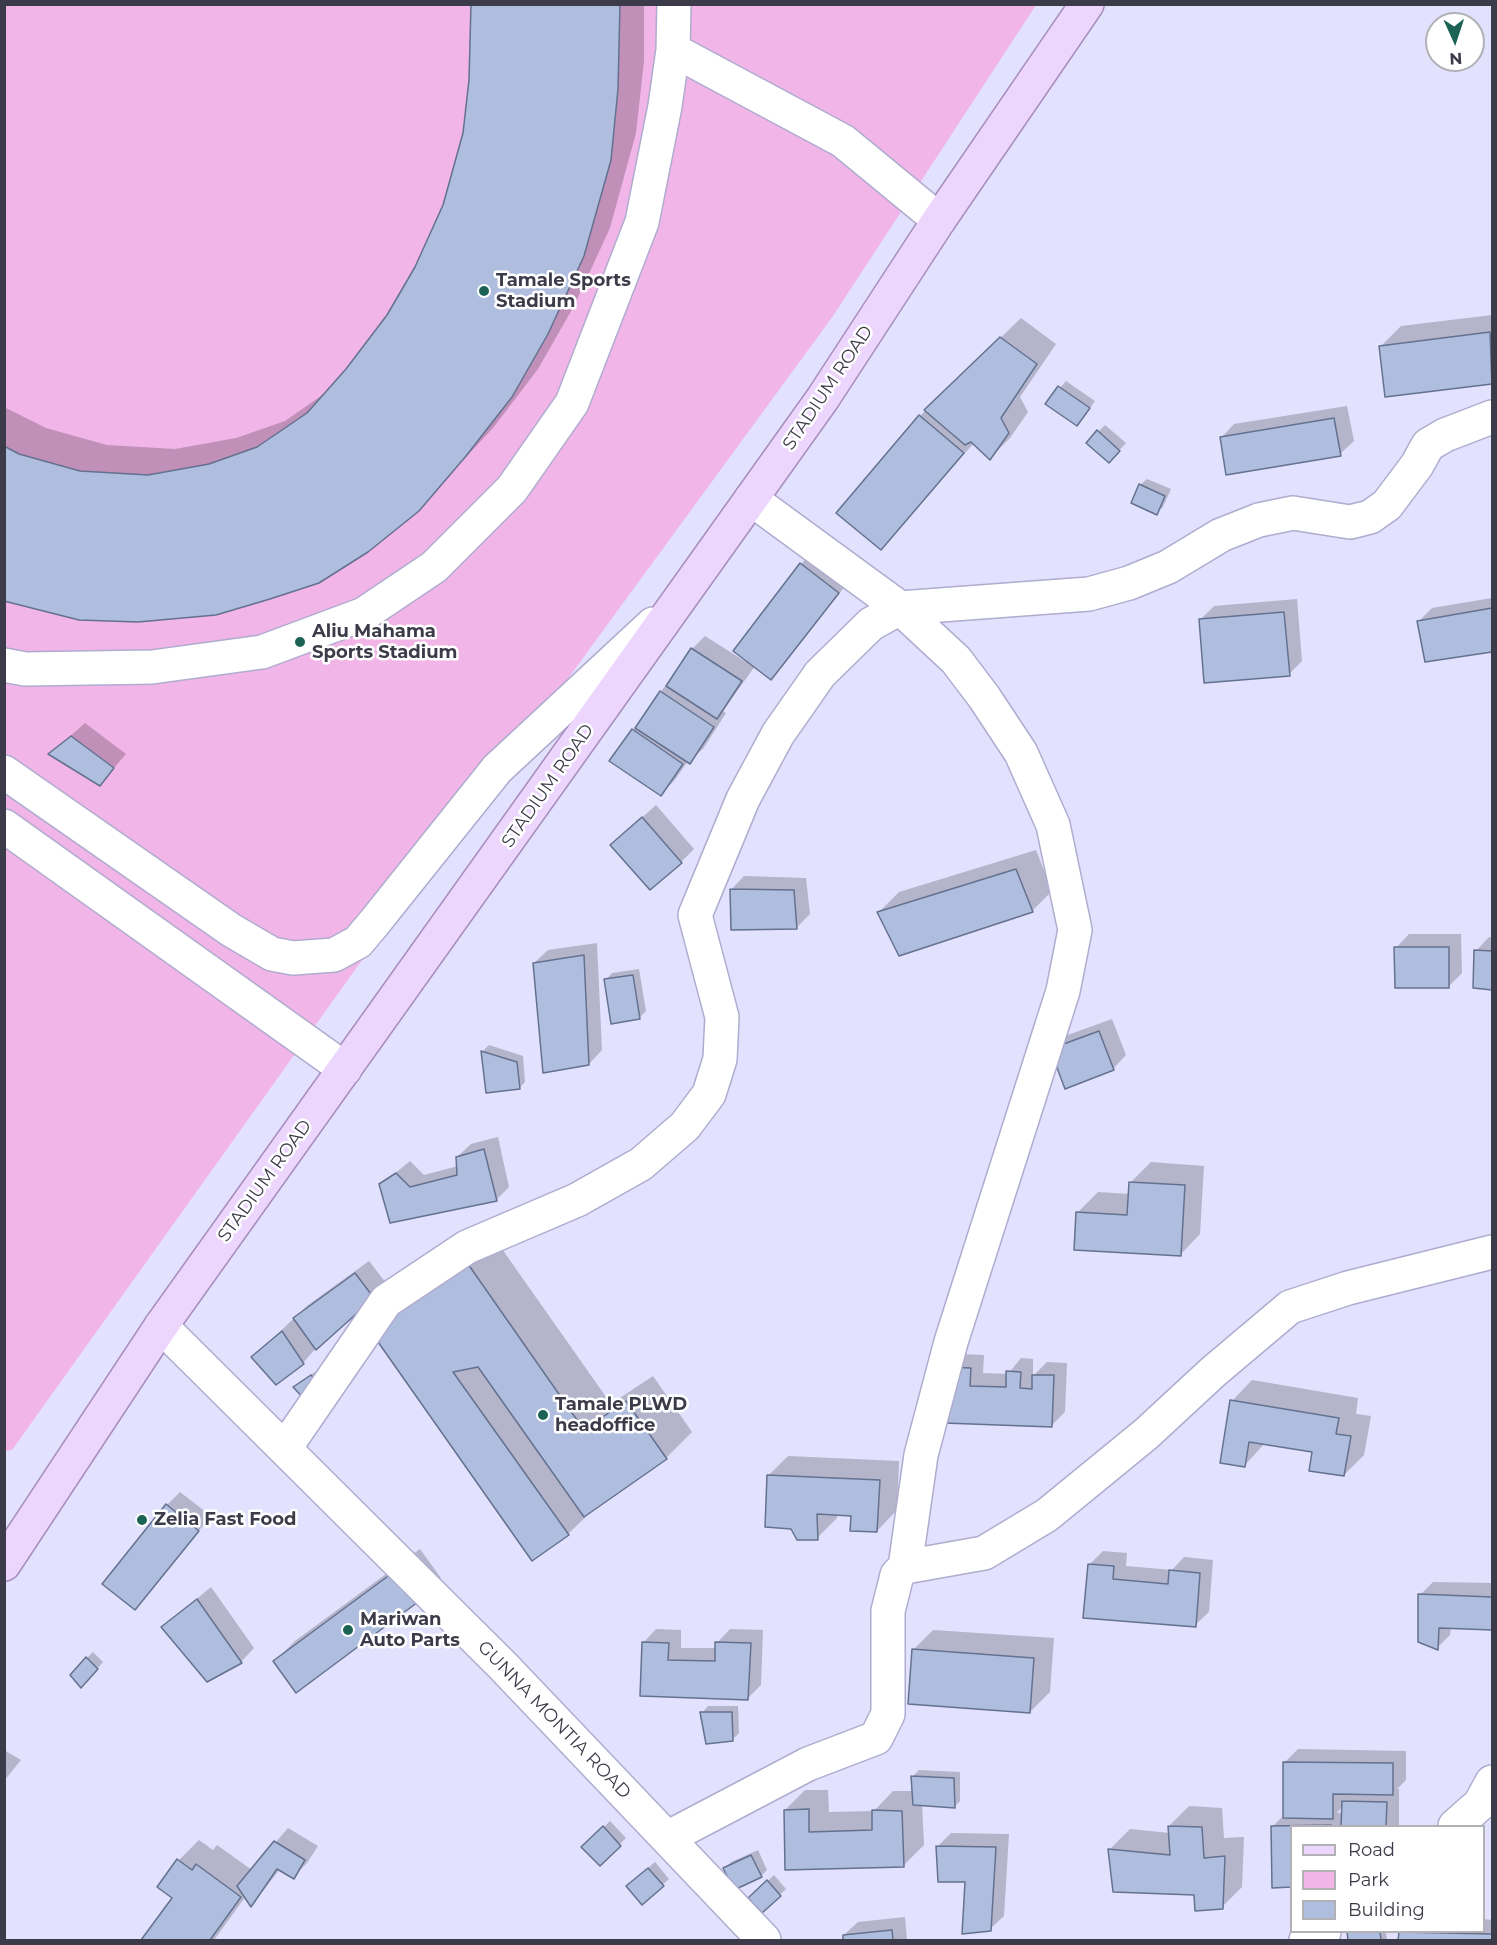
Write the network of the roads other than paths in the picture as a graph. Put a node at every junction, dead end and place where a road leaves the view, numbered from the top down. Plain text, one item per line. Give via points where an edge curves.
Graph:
1 (674, 4) edge
2 (1087, 4) edge
3 (673, 50) junction
4 (939, 220) junction
5 (1492, 417) edge
6 (751, 499) junction
7 (680, 598) junction
8 (900, 608) junction
9 (4, 665) edge
10 (4, 772) edge
11 (4, 826) edge
12 (345, 1069) junction
13 (1492, 1252) edge
14 (161, 1326) junction
15 (285, 1448) junction
16 (7, 1556) edge
17 (905, 1567) junction
18 (1492, 1782) edge
19 (1457, 1825) edge
20 (669, 1837) junction
21 (1322, 1933) edge
22 (764, 1941) edge
23 (1306, 1941) edge

1 - 3 street
2 - 4 main road, STADIUM ROAD
3 - 4 street via 843,141
3 - 9 street via 642,222 572,403 512,489 434,567 364,615 262,652 152,667 25,669
4 - 6 main road, STADIUM ROAD via 823,398
5 - 8 street via 1428,445 1387,505 1370,517 1350,522 1293,513 1259,520 1221,535 1168,567 1089,594
6 - 7 main road, STADIUM ROAD
6 - 8 street
7 - 10 street via 497,769 375,923 358,942 334,954 303,958 272,954 231,930
7 - 12 main road, STADIUM ROAD
8 - 15 street via 871,624 820,674 778,734 718,852 695,915 722,1017 720,1059 709,1094 685,1126 641,1164 578,1200 467,1247 386,1301
8 - 17 street via 956,660 1021,753 1053,825 1075,930 1064,991 951,1342 921,1455
11 - 12 street
12 - 14 main road, STADIUM ROAD
13 - 17 street via 1348,1288 1290,1307 1130,1448 1047,1515 984,1553
14 - 15 street, GUNNA MONTIA ROAD
14 - 16 main road, STADIUM ROAD
15 - 20 street, GUNNA MONTIA ROAD
17 - 20 street via 897,1575 888,1611 888,1714 876,1738 808,1764
18 - 19 street via 1480,1804
20 - 22 street, GUNNA MONTIA ROAD
21 - 23 street

